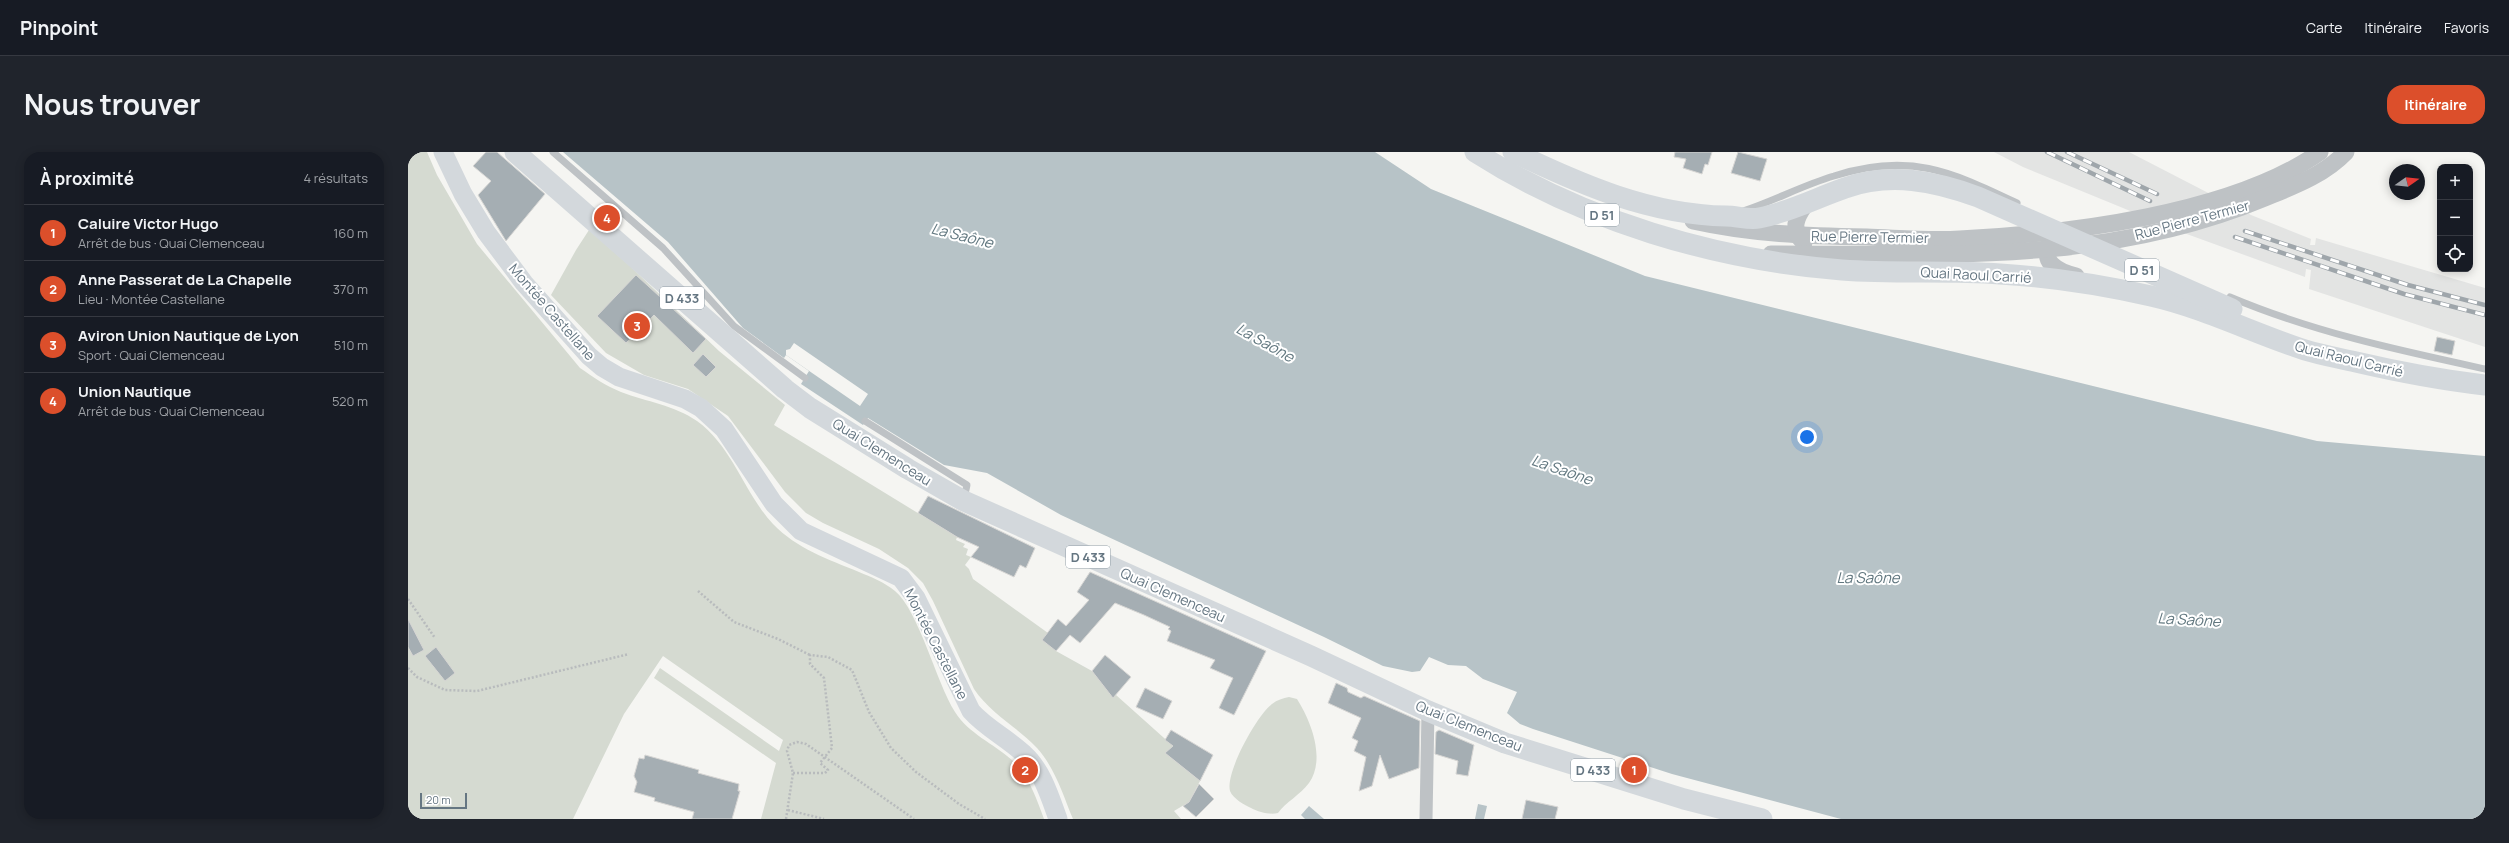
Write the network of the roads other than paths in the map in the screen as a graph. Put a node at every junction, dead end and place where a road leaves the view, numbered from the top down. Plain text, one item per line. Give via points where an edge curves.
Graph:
1 (443, 152) edge
2 (515, 152) edge
3 (553, 152) edge
4 (1475, 152) edge
5 (1513, 152) edge
6 (2319, 152) edge
7 (2343, 153) edge
8 (2329, 168) junction
9 (1805, 205) junction
10 (2022, 205) dead end
11 (1663, 210) junction
12 (1727, 216) junction
13 (2057, 222) dead end
14 (2087, 227) junction
15 (1797, 236) junction
16 (2115, 248) dead end
17 (2048, 250) junction
18 (1848, 253) junction
19 (1738, 254) junction
20 (2221, 293) dead end
21 (2150, 296) junction
22 (729, 331) junction
23 (2485, 369) edge
24 (2485, 375) edge
25 (805, 378) dead end
26 (2485, 385) edge
27 (865, 421) dead end
28 (964, 501) junction
29 (1428, 711) junction
30 (1058, 819) edge
31 (1426, 819) edge
32 (1762, 819) edge

1 - 30 main road, Montée Castellane via 463,194 486,232 524,283 589,356 619,377 685,399 701,408 724,429 774,504 801,531 901,578 916,598 971,711 1033,764 1045,785
2 - 22 main road, Quai Clemenceau / D 433
3 - 22 lane via 665,250
4 - 19 main road, Quai Raoul Carrié / D 51 via 1536,186 1598,214 1674,239
5 - 11 main road, Quai Raoul Carrié / D 51 via 1607,192
6 - 8 street, Rue Pierre Termier
6 - 14 street, Rue Pierre Termier via 2258,185 2230,195 2149,216
7 - 8 street, Rue Pierre Termier
8 - 17 street, Rue Pierre Termier via 2300,184 2239,209 2182,226 2077,247
9 - 12 main road, Quai Raoul Carrié / D 51 via 1758,218
9 - 15 street, Rue Pierre Termier via 1796,219
9 - 24 main road, Quai Raoul Carrié / D 51 via 1845,188 1878,179 1911,180 1947,186 1978,197 2275,326 2330,345 2386,359
10 - 12 lane, Quai Raoul Carrié via 1944,171 1910,165 1875,166 1834,176 1772,202
11 - 12 main road, Quai Raoul Carrié / D 51
11 - 15 street, Rue Pierre Termier via 1693,221 1728,228
13 - 16 lane
14 - 15 street, Rue Pierre Termier via 1959,239
14 - 17 street, Rue Pierre Termier via 2052,242
15 - 18 street, Rue Pierre Termier via 1809,248
17 - 18 street, Rue Pierre Termier via 1954,256
17 - 21 street via 2050,263 2058,271
18 - 19 street, Rue Pierre Termier
19 - 21 main road, Quai Raoul Carrié / D 51 via 1790,265 1845,270 2006,274
20 - 23 lane, Quai Raoul Carrié via 2276,316 2355,341
21 - 26 main road, Quai Raoul Carrié / D 51 via 2308,351 2430,379
22 - 25 lane
22 - 28 main road, Quai Clemenceau / D 433 via 764,373 810,408
27 - 28 lane via 967,486
28 - 29 main road, Quai Clemenceau / D 433
29 - 31 street
29 - 32 main road, Quai Clemenceau / D 433 via 1512,745 1684,799

